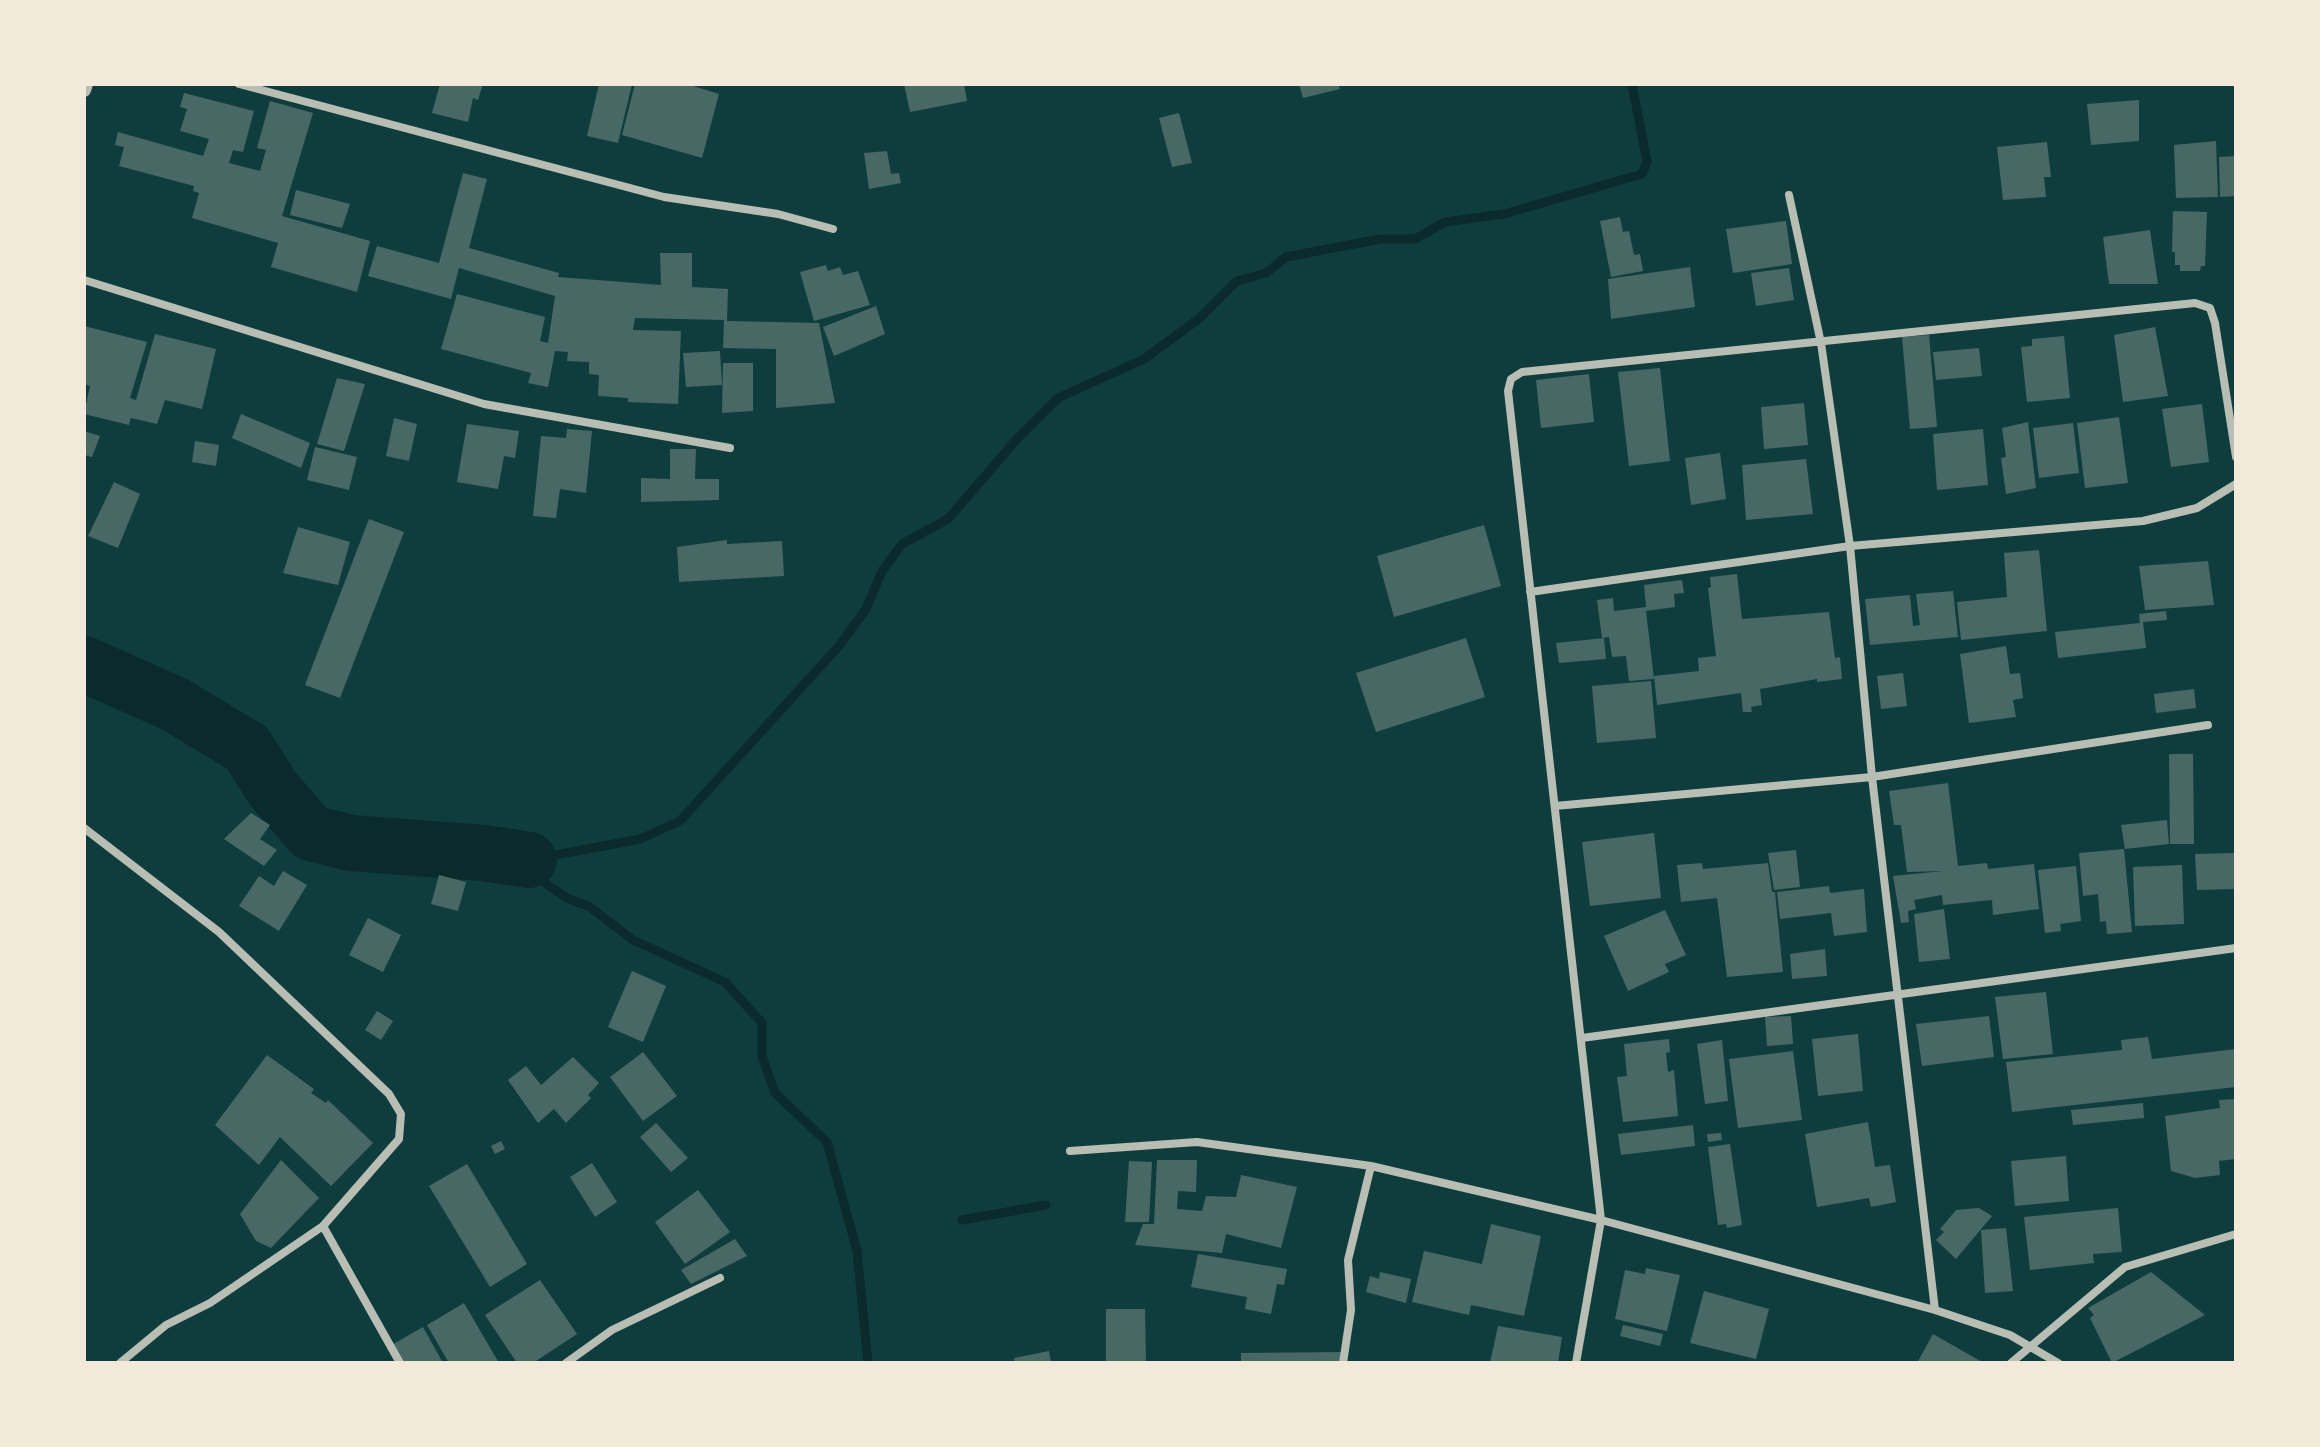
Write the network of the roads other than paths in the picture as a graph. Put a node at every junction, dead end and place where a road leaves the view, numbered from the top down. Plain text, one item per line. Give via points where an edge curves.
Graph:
1 (86, 84) edge
2 (239, 84) edge
3 (84, 90) edge
4 (1789, 195) dead end
5 (833, 229) dead end
6 (84, 280) edge
7 (1821, 343) junction
8 (730, 448) dead end
9 (2236, 457) edge
10 (2236, 484) edge
11 (1850, 546) junction
12 (1530, 592) junction
13 (2208, 725) dead end
14 (1872, 777) junction
15 (1555, 806) junction
16 (84, 828) edge
17 (2236, 948) edge
18 (1898, 997) junction
19 (1582, 1038) junction
20 (1070, 1151) dead end
21 (1371, 1166) junction
22 (1601, 1220) junction
23 (323, 1226) junction
24 (2236, 1234) edge
25 (720, 1278) dead end
26 (1935, 1310) junction
27 (2028, 1345) junction
28 (120, 1363) edge
29 (400, 1363) edge
30 (566, 1363) edge
31 (1343, 1363) edge
32 (1576, 1363) edge
33 (2011, 1363) edge
34 (2058, 1363) edge

1 - 3 street
2 - 5 street via 664,197 778,214
4 - 7 street
6 - 8 street via 484,404
7 - 9 street via 2195,303 2210,308 2215,323
7 - 11 street
7 - 12 street via 1522,372 1511,379 1508,391
10 - 11 street via 2197,508 2143,521
11 - 12 street
11 - 14 street
12 - 15 street
13 - 14 street
14 - 15 street
14 - 18 street
15 - 19 street
16 - 23 street via 219,932 389,1094 401,1114 399,1139
17 - 18 street
18 - 19 street
18 - 26 street
19 - 22 street
20 - 21 street via 1197,1142
21 - 22 street
21 - 31 street via 1348,1260 1351,1310
22 - 26 street
22 - 32 street
23 - 28 street via 210,1303 166,1325
23 - 29 street
24 - 27 street via 2125,1267
25 - 30 street via 612,1330
26 - 27 street
27 - 33 street
27 - 34 street

